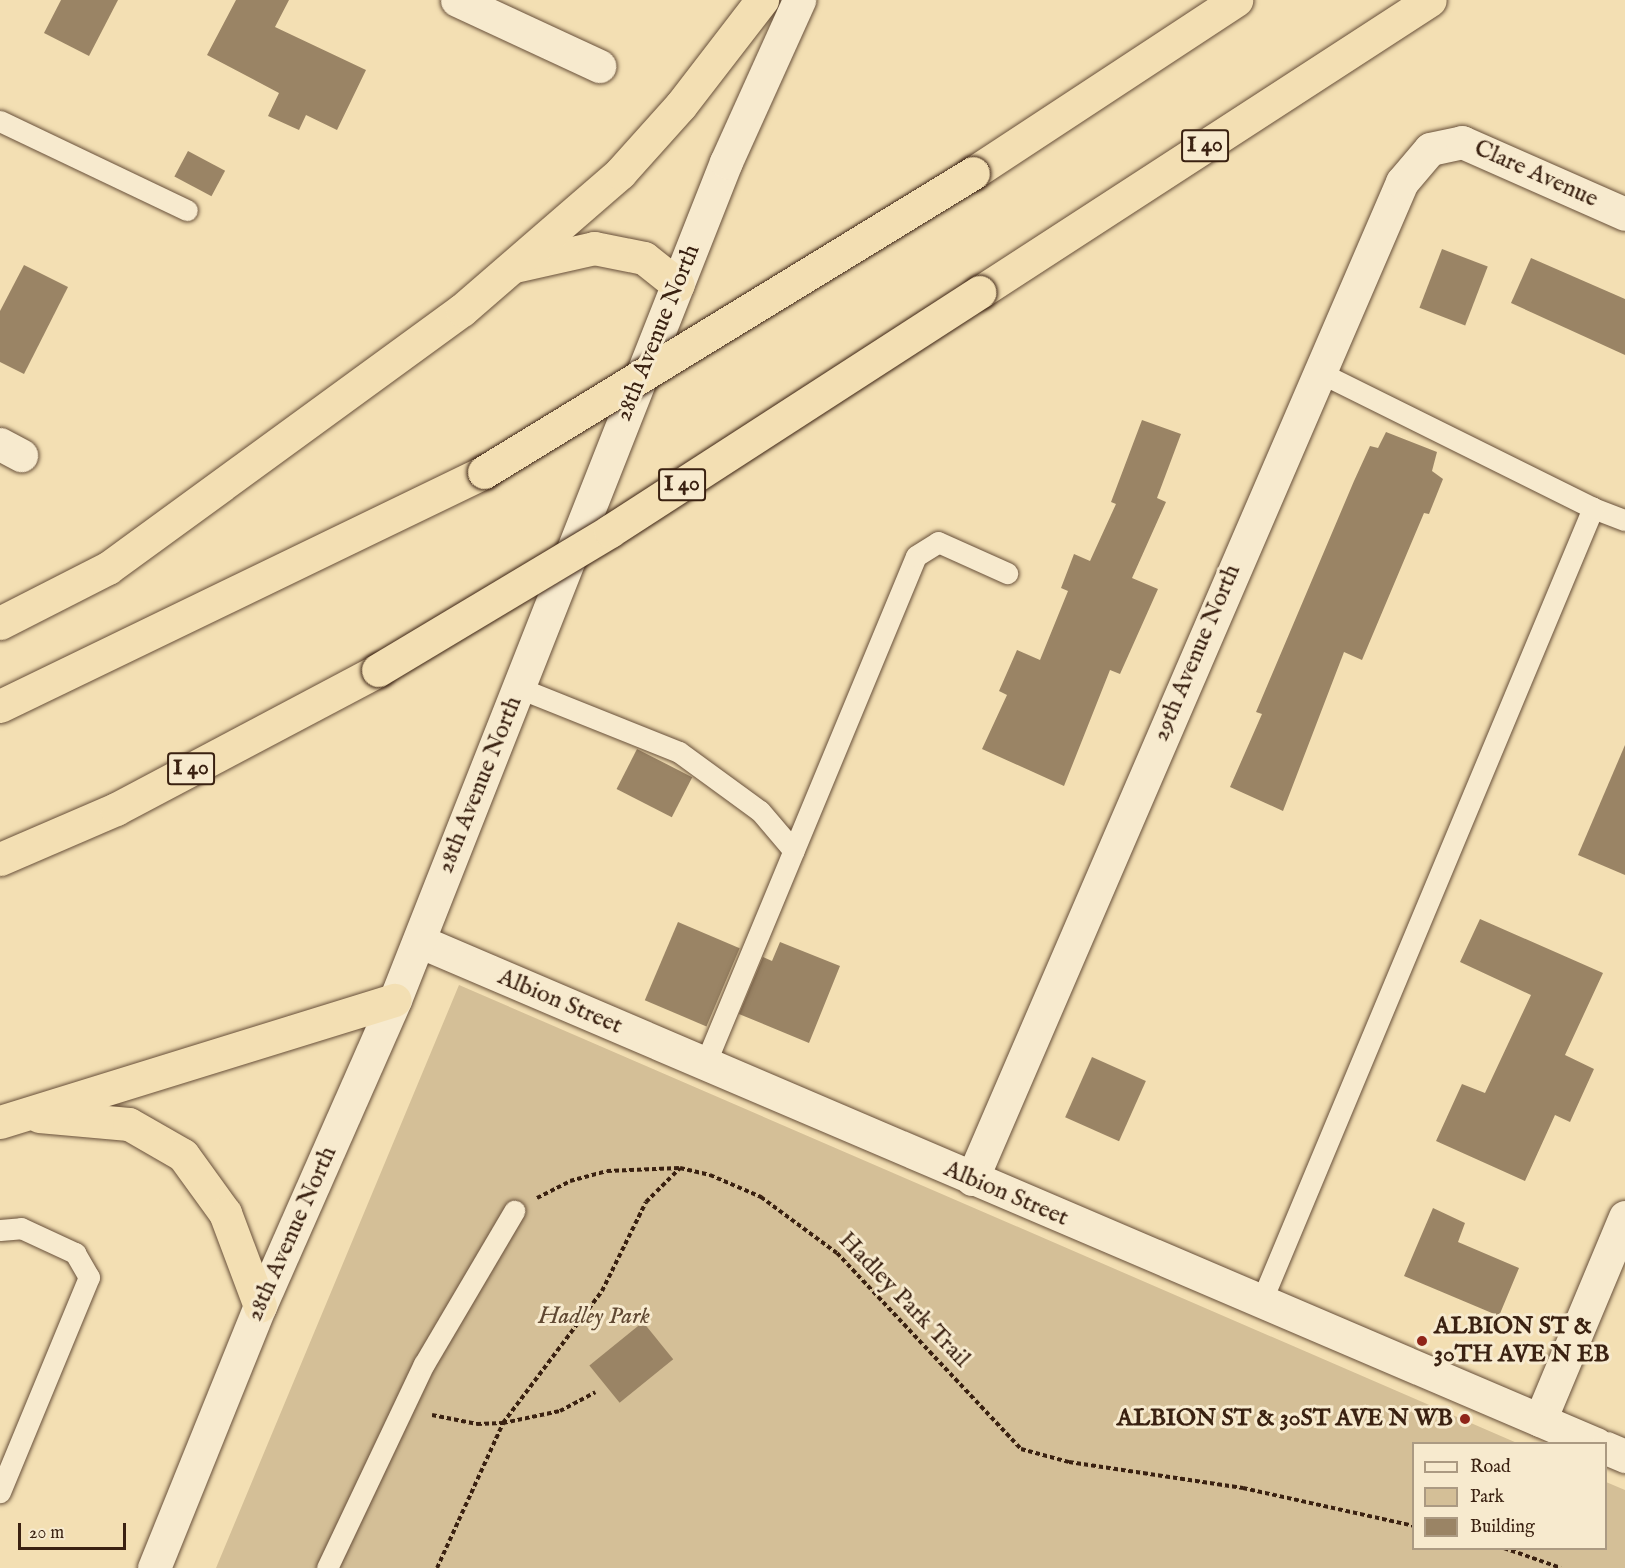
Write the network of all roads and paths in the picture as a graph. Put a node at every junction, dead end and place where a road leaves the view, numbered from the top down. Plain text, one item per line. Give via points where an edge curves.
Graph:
1 (457, 0) edge
2 (762, 0) edge
3 (799, 0) edge
4 (1236, 0) edge
5 (1430, 0) edge
6 (496, 8) edge
7 (599, 66) dead end
8 (0, 121) edge
9 (1444, 143) joint
10 (187, 210) dead end
11 (1625, 214) edge
12 (512, 266) junction
13 (678, 285) junction
14 (1317, 371) junction
15 (1593, 508) junction
16 (1625, 520) edge
17 (1007, 573) dead end
18 (0, 623) edge
19 (519, 688) junction
20 (0, 706) edge
21 (794, 851) junction
22 (0, 859) edge
23 (418, 941) junction
24 (395, 1000) junction
25 (705, 1065) junction
26 (11, 1118) edge
27 (680, 1168) junction
28 (972, 1179) junction
29 (514, 1211) joint
30 (1625, 1217) edge
31 (0, 1230) edge
32 (1261, 1302) junction
33 (260, 1306) junction
34 (595, 1392) dead end
35 (404, 1402) junction
36 (1540, 1420) junction
37 (503, 1423) junction
38 (1594, 1442) edge
39 (1607, 1449) edge
40 (1625, 1456) edge
41 (0, 1492) edge
42 (1412, 1526) edge
43 (1510, 1550) edge
44 (154, 1568) edge
45 (327, 1568) edge
46 (437, 1568) edge
47 (1562, 1568) edge

1 - 6 street
2 - 12 highway via 681,105 620,173
3 - 13 street, 28th Avenue North via 726,162
4 - 20 highway, bridge via 973,173 484,472
5 - 22 highway, I 40, bridge via 610,531 378,670 116,809
6 - 7 street
8 - 10 lane
9 - 11 street, Clare Avenue via 1477,146
9 - 14 street, 29th Avenue North via 1420,159 1402,182
12 - 13 highway via 594,248 644,258
12 - 18 highway via 462,310 108,568
13 - 19 street, 28th Avenue North
14 - 15 lane
14 - 28 street, 29th Avenue North
15 - 16 lane
15 - 32 lane
17 - 21 lane via 938,542 916,556
19 - 21 lane via 679,752 760,811
19 - 23 street, 28th Avenue North
21 - 25 lane
23 - 24 street, 28th Avenue North
23 - 25 street, Albion Street
24 - 26 highway
24 - 33 street, 28th Avenue North
25 - 28 street, Albion Street
26 - 33 highway via 129,1124 183,1155 225,1213
27 - 29 path, Hadley Park Trail via 624,1168 570,1180
27 - 37 path via 646,1202 615,1270 589,1312
27 - 42 path, Hadley Park Trail via 710,1174 761,1197 837,1253 1022,1449 1069,1462 1243,1488
28 - 32 street, Albion Street
29 - 35 lane
30 - 36 street
31 - 41 lane via 21,1228 75,1253 89,1277
32 - 36 street, Albion Street
33 - 44 street, 28th Avenue North
34 - 37 path via 560,1411
35 - 37 path via 449,1420
35 - 45 lane
36 - 38 street, Albion Street
37 - 46 path
39 - 40 street
43 - 47 path

